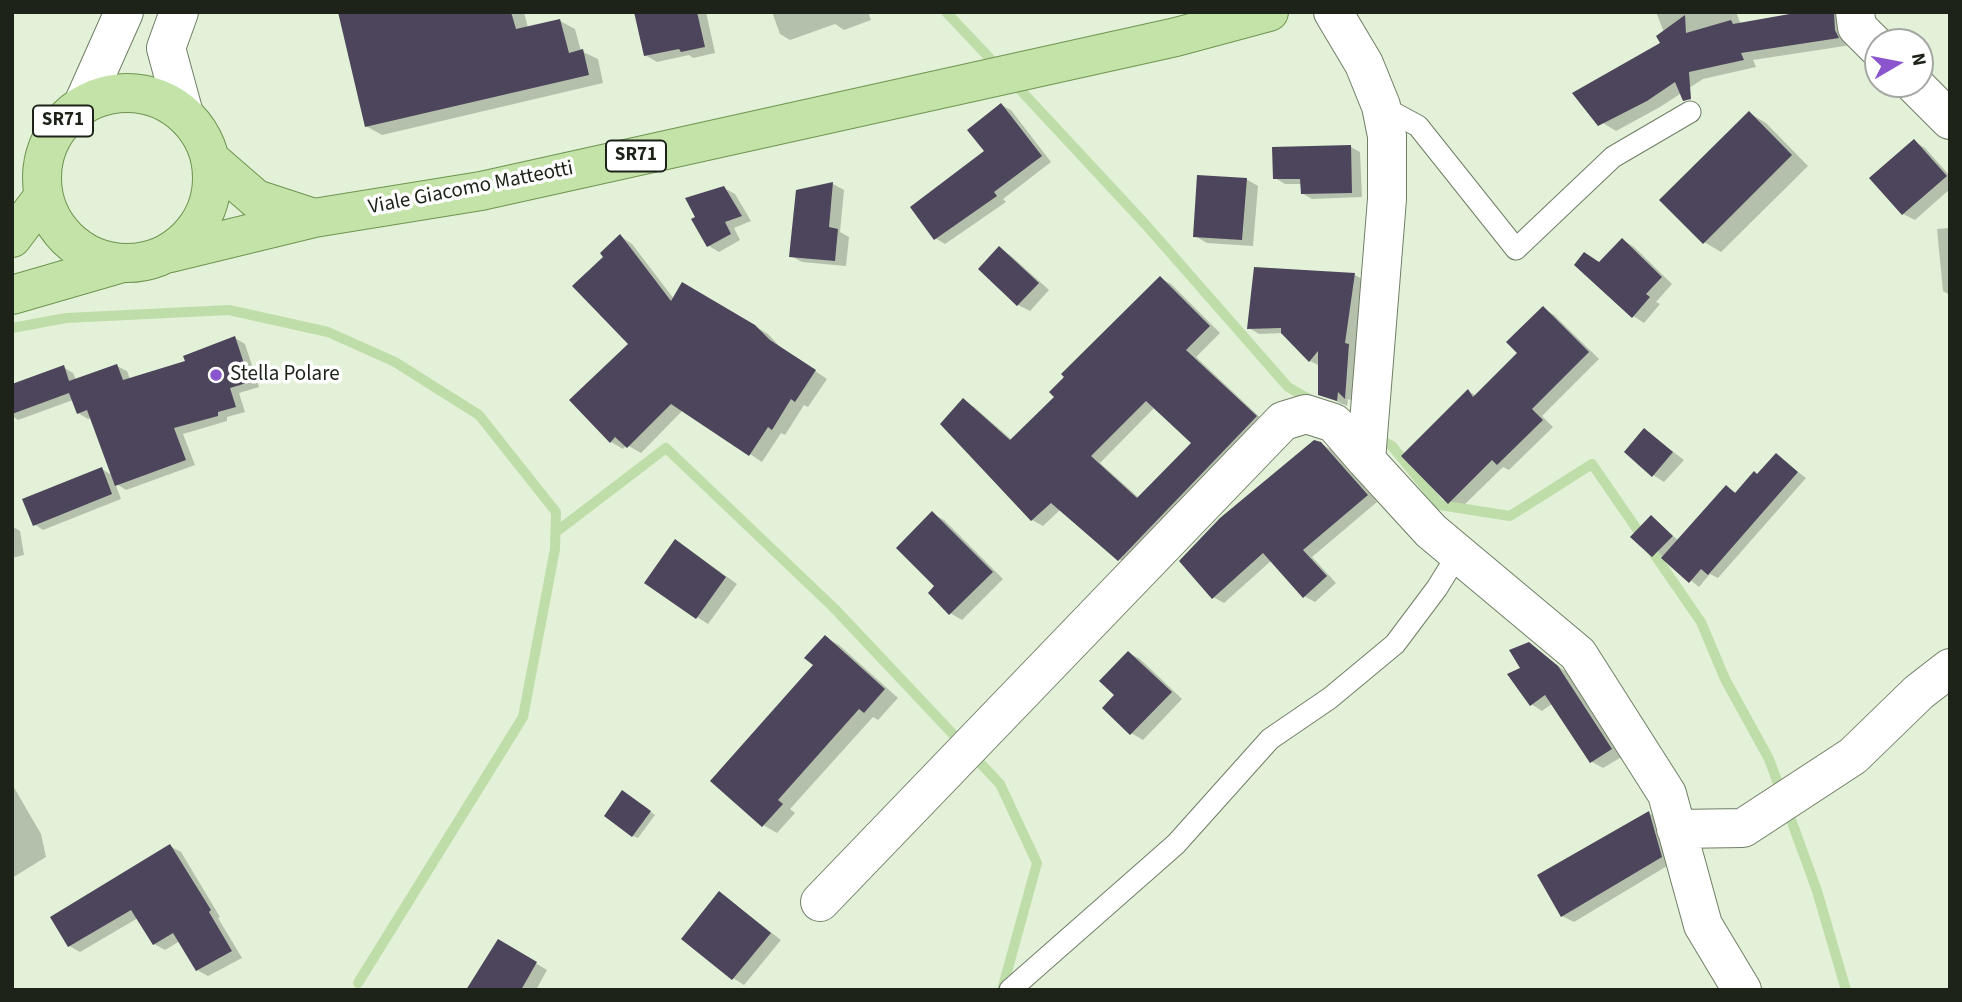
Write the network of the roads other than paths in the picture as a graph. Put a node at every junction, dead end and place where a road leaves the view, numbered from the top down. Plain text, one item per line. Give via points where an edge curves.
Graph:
1 (124, 12) edge
2 (179, 12) edge
3 (1269, 12) edge
4 (1333, 12) edge
5 (1854, 12) edge
6 (1864, 34) edge
7 (1928, 98) edge
8 (83, 104) junction
9 (1381, 106) junction
10 (1690, 111) dead end
11 (184, 114) junction
12 (1950, 120) edge
13 (211, 160) junction
14 (43, 197) junction
15 (314, 218) junction
16 (12, 238) edge
17 (170, 253) junction
18 (118, 264) junction
19 (12, 295) edge
20 (1366, 460) junction
21 (1458, 554) junction
22 (1950, 668) edge
23 (1676, 829) junction
24 (820, 902) dead end
25 (1010, 990) edge
26 (1742, 990) edge

1 - 8 street
2 - 11 street via 166,48
3 - 15 main road, Viale Giacomo Matteotti / SR71 via 956,87 481,191
4 - 9 street via 1364,64
5 - 6 street
7 - 12 street
8 - 11 main road, Viale Giacomo Matteotti / SR71 via 108,94 135,93 161,99
8 - 14 main road, Viale Giacomo Matteotti / SR71 via 62,121 48,144 41,170
9 - 10 lane via 1418,126 1516,249 1613,157
9 - 20 street via 1387,136 1387,199
11 - 13 main road, Viale Giacomo Matteotti / SR71 via 201,135
13 - 15 main road, Viale Giacomo Matteotti / SR71 via 256,199
13 - 17 main road, Viale Giacomo Matteotti / SR71 via 212,187 206,213 191,236
14 - 16 main road
14 - 18 main road, Viale Giacomo Matteotti / SR71 via 53,222 70,243 92,257
15 - 17 main road, Viale Giacomo Matteotti / SR71
17 - 18 main road, Viale Giacomo Matteotti / SR71 via 145,262
18 - 19 main road, Viale Giacomo Matteotti / SR71
20 - 21 street
20 - 24 street via 1334,423 1306,414 1283,421
21 - 23 street via 1578,654 1667,794
21 - 25 lane via 1395,645 1270,739 1176,844
22 - 23 street via 1853,756 1743,828
23 - 26 street via 1703,925

